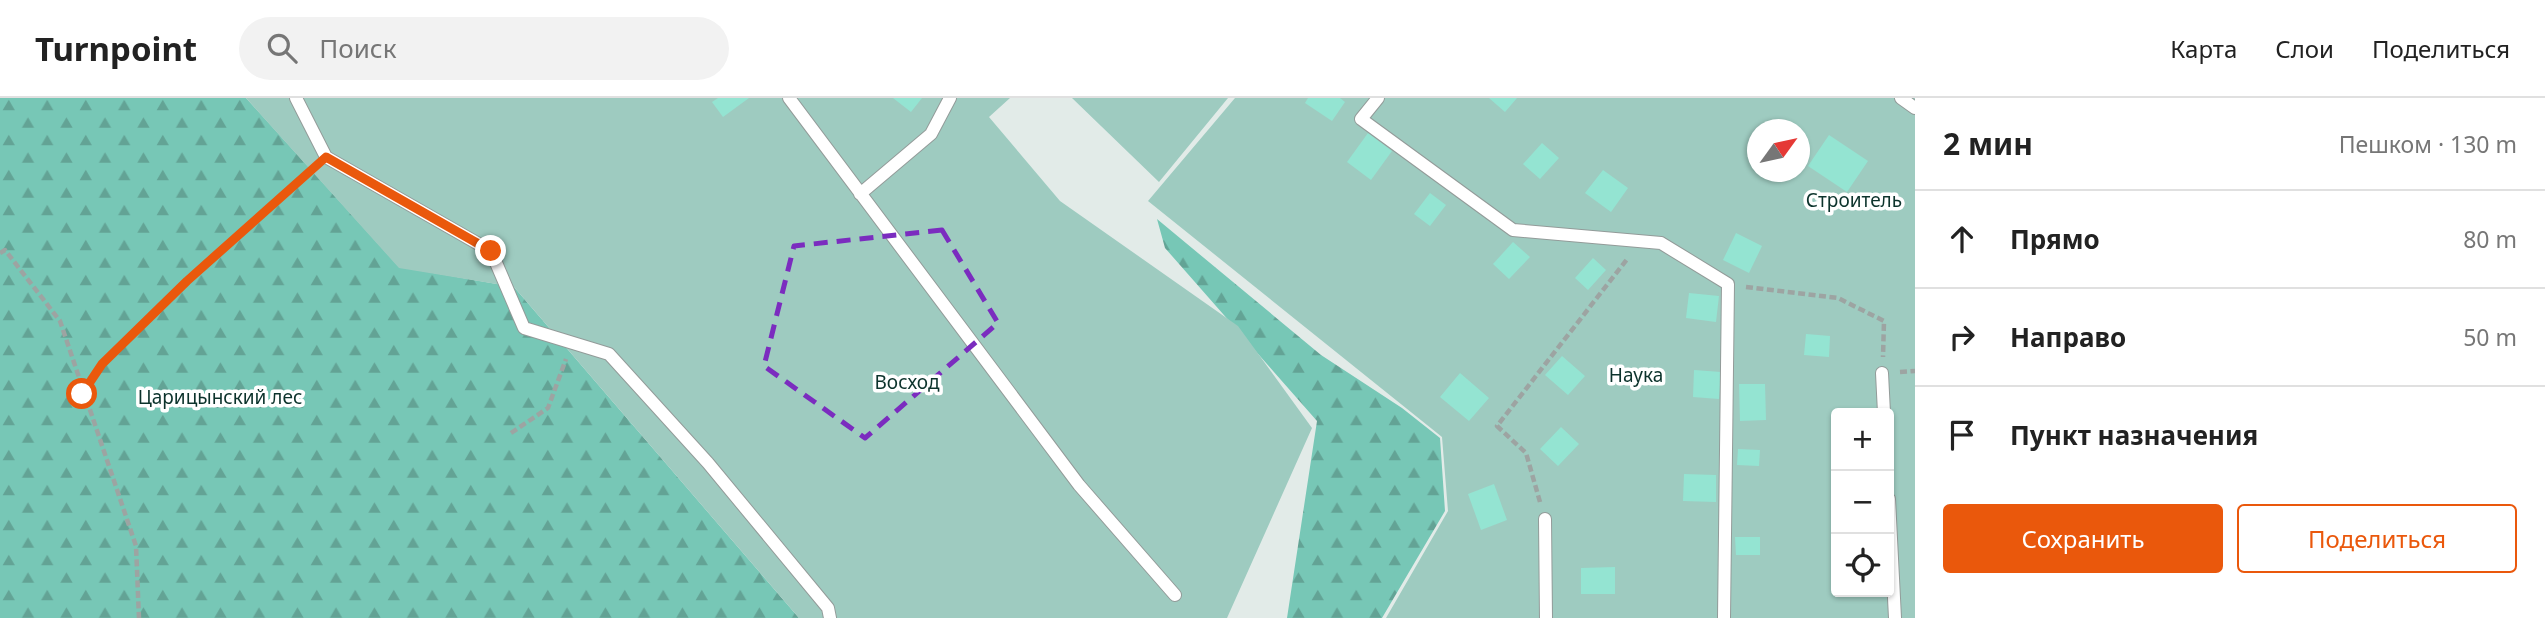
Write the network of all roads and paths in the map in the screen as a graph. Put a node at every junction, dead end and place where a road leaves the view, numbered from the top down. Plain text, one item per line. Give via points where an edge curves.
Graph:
1 (296, 98) edge
2 (789, 98) edge
3 (950, 98) edge
4 (1378, 98) edge
5 (1901, 98) edge
6 (1915, 108) edge
7 (326, 157) junction
8 (860, 194) junction
9 (1642, 241) junction
10 (0, 253) edge
11 (1728, 284) junction
12 (572, 343) junction
13 (1915, 371) edge
14 (1882, 373) junction
15 (82, 394) junction
16 (1884, 408) edge
17 (511, 433) dead end
18 (1545, 519) joint
19 (1891, 534) edge
20 (1175, 595) dead end
21 (139, 618) edge
22 (830, 618) edge
23 (1546, 618) edge
24 (1724, 618) edge
25 (1895, 618) edge

1 - 7 lane
2 - 8 lane
3 - 8 lane via 931,134
4 - 9 lane via 1362,118 1513,230
5 - 6 lane
7 - 12 lane via 491,251 524,328
7 - 15 path via 187,281 102,364
8 - 20 lane via 1079,485
9 - 11 lane via 1661,243
9 - 18 path via 1497,426 1526,453
10 - 15 path via 5,250 60,321
11 - 14 path via 1838,298 1884,321
11 - 24 lane
12 - 17 path via 548,408
12 - 22 lane via 609,354 708,463 828,608
13 - 14 path
14 - 16 lane
15 - 21 path via 136,546
18 - 23 lane
19 - 25 lane

